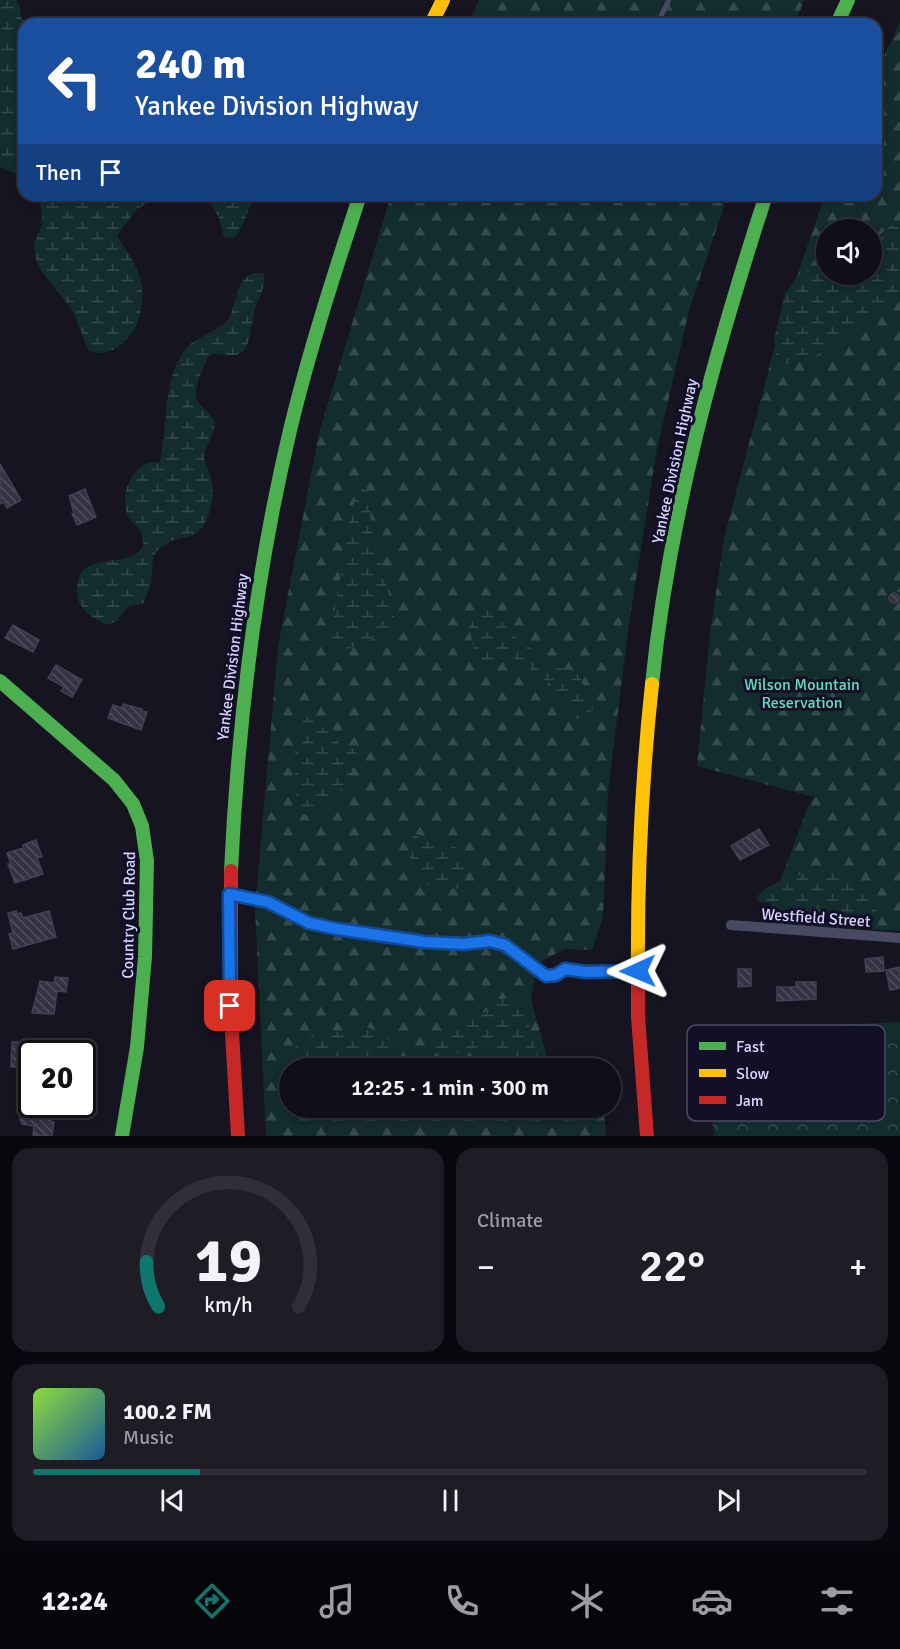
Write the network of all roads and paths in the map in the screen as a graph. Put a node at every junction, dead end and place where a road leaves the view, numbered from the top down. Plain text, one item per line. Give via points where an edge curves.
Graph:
1 (443, 0) edge
2 (669, 0) edge
3 (848, 0) edge
4 (434, 18) edge
5 (660, 18) edge
6 (840, 18) edge
7 (358, 201) edge
8 (764, 201) edge
9 (900, 586) edge
10 (898, 592) dead end
11 (0, 681) edge
12 (229, 894) junction
13 (731, 925) dead end
14 (900, 938) edge
15 (638, 971) junction
16 (122, 1136) edge
17 (238, 1136) edge
18 (647, 1136) edge

1 - 4 main road
2 - 5 lane
3 - 6 main road
7 - 12 main road, Yankee Division Highway via 302,377 264,547 238,741
8 - 15 main road, Yankee Division Highway via 704,397 668,565 645,756
9 - 10 path
11 - 16 main road, Country Club Road via 106,773 140,818 147,852 143,1001
12 - 15 lane via 268,902 309,923 337,929 425,942 490,941 505,945 546,976 565,969
12 - 17 main road, Yankee Division Highway
13 - 14 street, Westfield Street
15 - 18 main road, Yankee Division Highway

